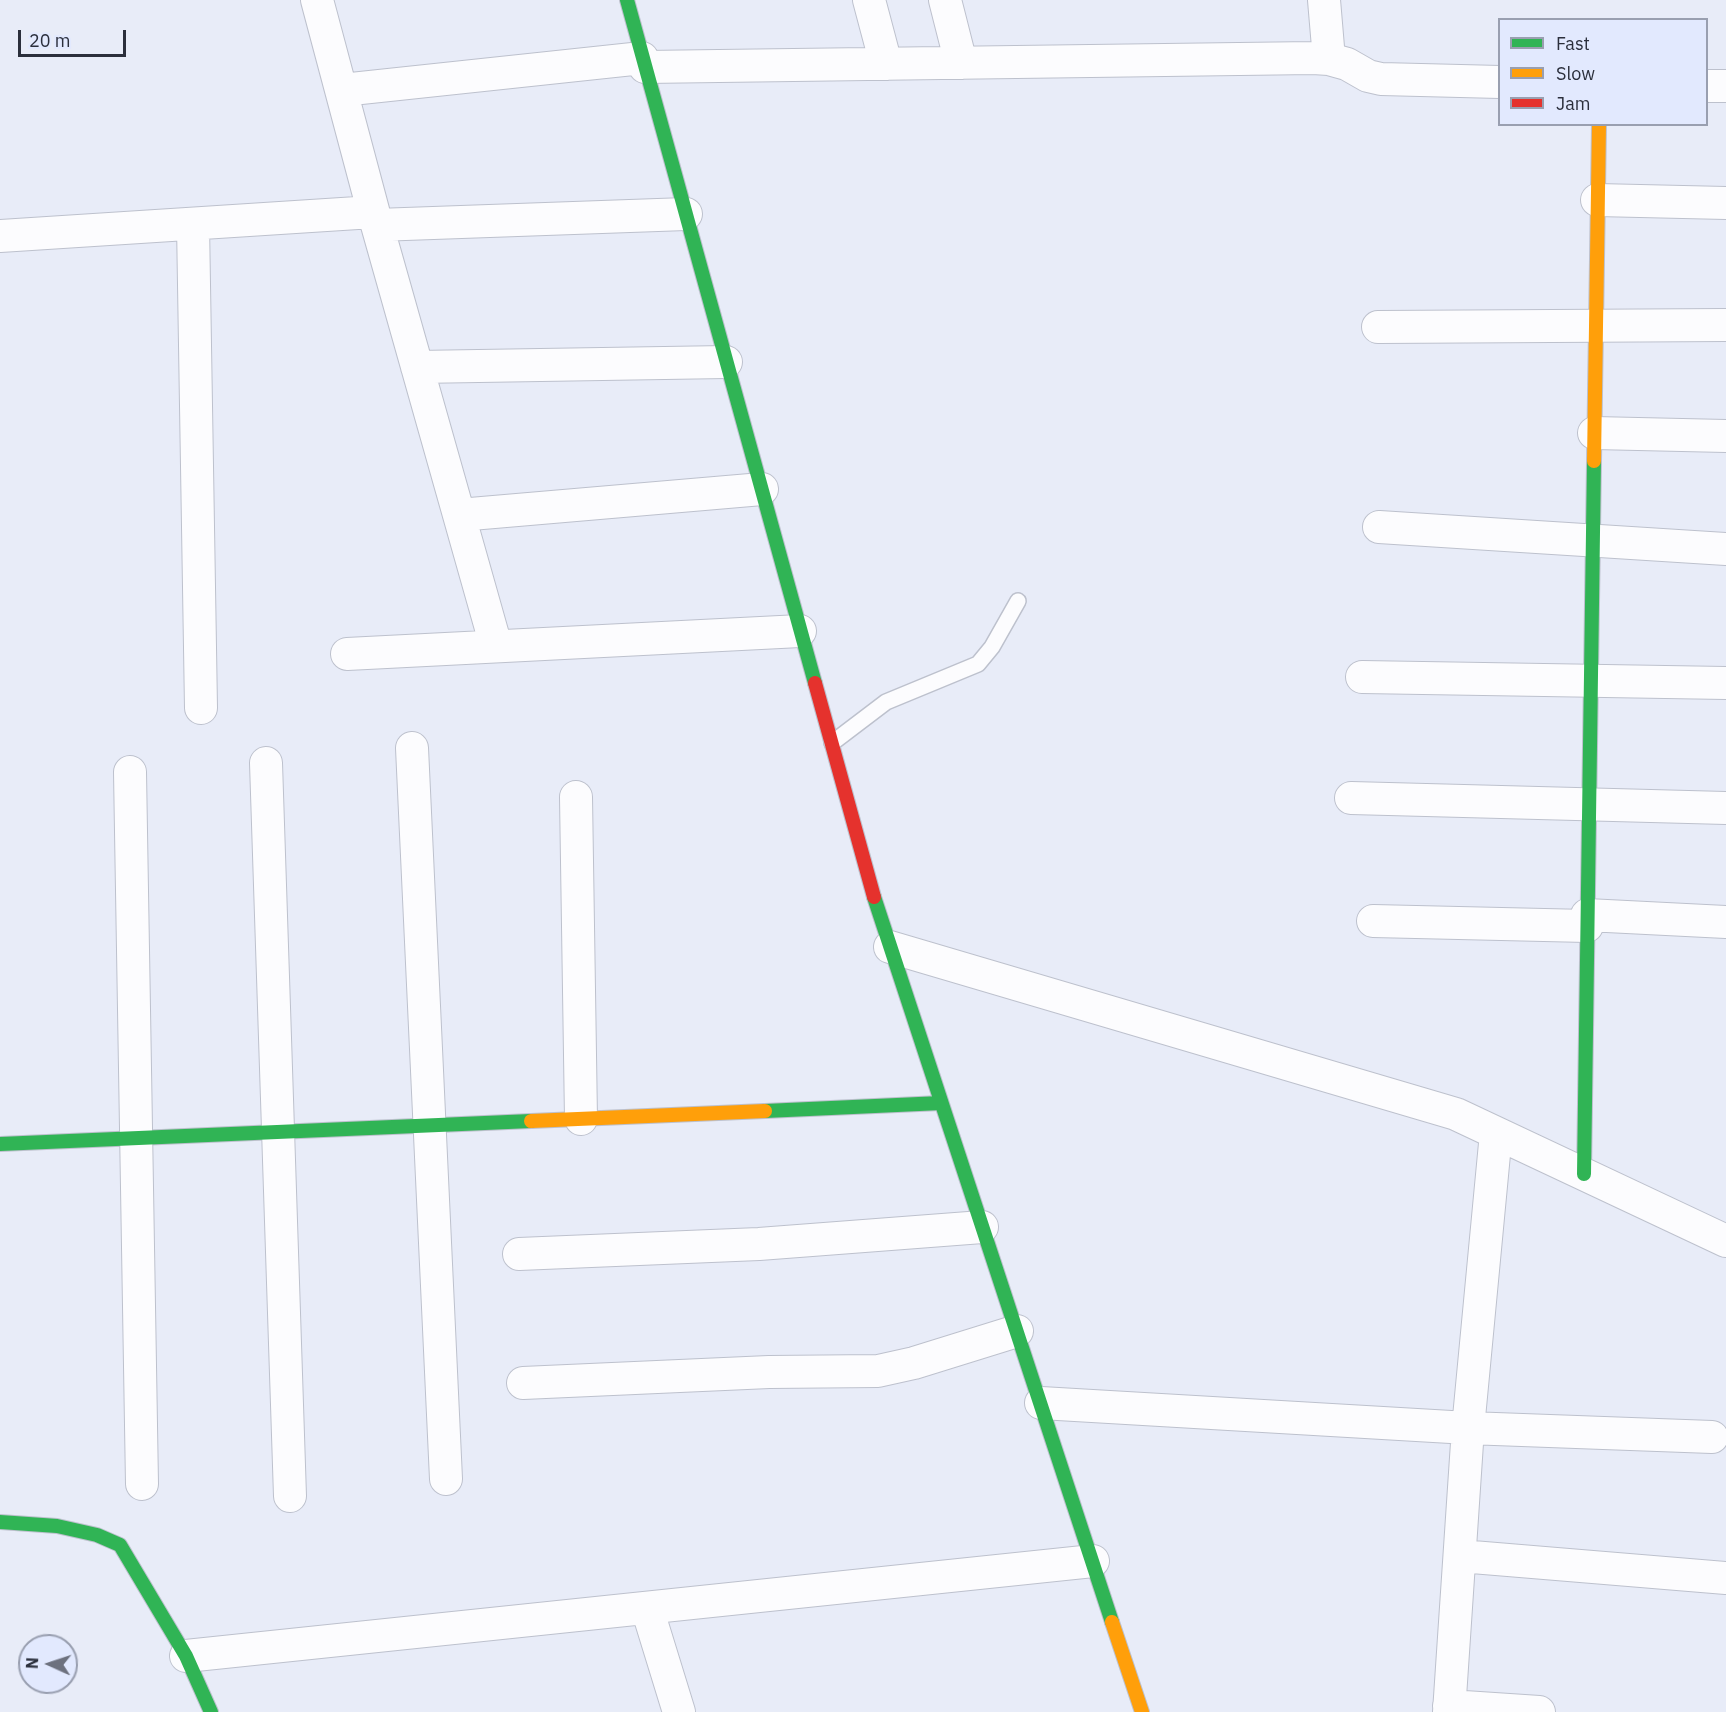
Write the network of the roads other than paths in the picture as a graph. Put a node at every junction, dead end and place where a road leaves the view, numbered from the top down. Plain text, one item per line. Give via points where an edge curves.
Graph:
1 (317, 0) edge
2 (627, 0) edge
3 (869, 0) edge
4 (945, 0) edge
5 (1324, 0) edge
6 (1329, 58) junction
7 (644, 63) junction
8 (961, 63) junction
9 (886, 64) junction
10 (1498, 82) edge
11 (1708, 86) edge
12 (1726, 86) edge
13 (342, 90) junction
14 (1599, 126) edge
15 (1597, 200) junction
16 (1726, 203) edge
17 (686, 214) junction
18 (375, 219) junction
19 (193, 224) junction
20 (0, 237) edge
21 (1726, 325) edge
22 (1595, 326) junction
23 (1378, 327) dead end
24 (726, 362) junction
25 (417, 367) junction
26 (1594, 433) junction
27 (1726, 436) edge
28 (762, 489) junction
29 (459, 515) junction
30 (1378, 527) dead end
31 (1593, 540) junction
32 (1726, 549) edge
33 (1018, 602) dead end
34 (800, 631) junction
35 (496, 646) junction
36 (347, 654) dead end
37 (1362, 678) dead end
38 (1591, 680) junction
39 (1726, 683) edge
40 (201, 708) dead end
41 (832, 743) junction
42 (412, 748) dead end
43 (266, 762) dead end
44 (130, 772) dead end
45 (576, 797) dead end
46 (1351, 798) dead end
47 (1590, 804) junction
48 (1726, 808) edge
49 (1587, 920) junction
50 (1373, 921) dead end
51 (1726, 922) edge
52 (890, 947) junction
53 (941, 1103) junction
54 (581, 1119) junction
55 (431, 1126) junction
56 (278, 1133) junction
57 (1496, 1133) junction
58 (138, 1139) junction
59 (0, 1144) edge
60 (1584, 1174) junction
61 (982, 1227) junction
62 (1726, 1241) edge
63 (519, 1254) dead end
64 (1017, 1331) junction
65 (523, 1383) dead end
66 (1041, 1403) junction
67 (1468, 1428) junction
68 (1712, 1437) dead end
69 (446, 1479) dead end
70 (142, 1484) dead end
71 (290, 1496) dead end
72 (0, 1522) edge
73 (1460, 1556) junction
74 (1093, 1561) junction
75 (1726, 1578) edge
76 (647, 1608) junction
77 (186, 1656) junction
78 (1449, 1709) edge
79 (211, 1712) edge
80 (679, 1712) edge
81 (1142, 1712) edge
82 (1539, 1712) edge

1 - 13 street
2 - 7 street
3 - 9 street
4 - 8 street
5 - 6 street
6 - 8 street
6 - 10 street via 1380,79
7 - 9 street
7 - 13 street
7 - 17 street
8 - 9 street
11 - 12 street
13 - 18 street
14 - 15 street
15 - 16 street
15 - 22 street
17 - 18 street
17 - 24 street
18 - 19 street
18 - 25 street
19 - 20 street
19 - 40 street
21 - 22 street
22 - 23 street
22 - 26 street
24 - 25 street
24 - 28 street
25 - 29 street
26 - 27 street
26 - 31 street
28 - 29 street
28 - 34 street
29 - 35 street
30 - 31 street
31 - 32 street
31 - 38 street
33 - 41 lane via 978,664 886,702
34 - 35 street
34 - 41 street
35 - 36 street
37 - 38 street
38 - 39 street
38 - 47 street
41 - 52 street
42 - 55 street
43 - 56 street
44 - 58 street
45 - 54 street
46 - 47 street
47 - 48 street
47 - 49 street
49 - 50 street
49 - 51 street
49 - 60 street
52 - 53 street
52 - 57 street via 1456,1114
53 - 54 street
53 - 61 street
54 - 55 street
55 - 56 street
55 - 69 street
56 - 58 street
56 - 71 street
57 - 60 street
57 - 67 street
58 - 59 street
58 - 70 street
60 - 62 street
61 - 63 street via 759,1244
61 - 64 street
64 - 65 street via 878,1371
64 - 66 street
66 - 67 street
66 - 74 street
67 - 68 street
67 - 73 street
72 - 77 street via 57,1527 97,1535 120,1545
73 - 75 street
73 - 78 street
74 - 76 street
74 - 81 street
76 - 77 street
76 - 80 street
77 - 79 street
78 - 82 street

